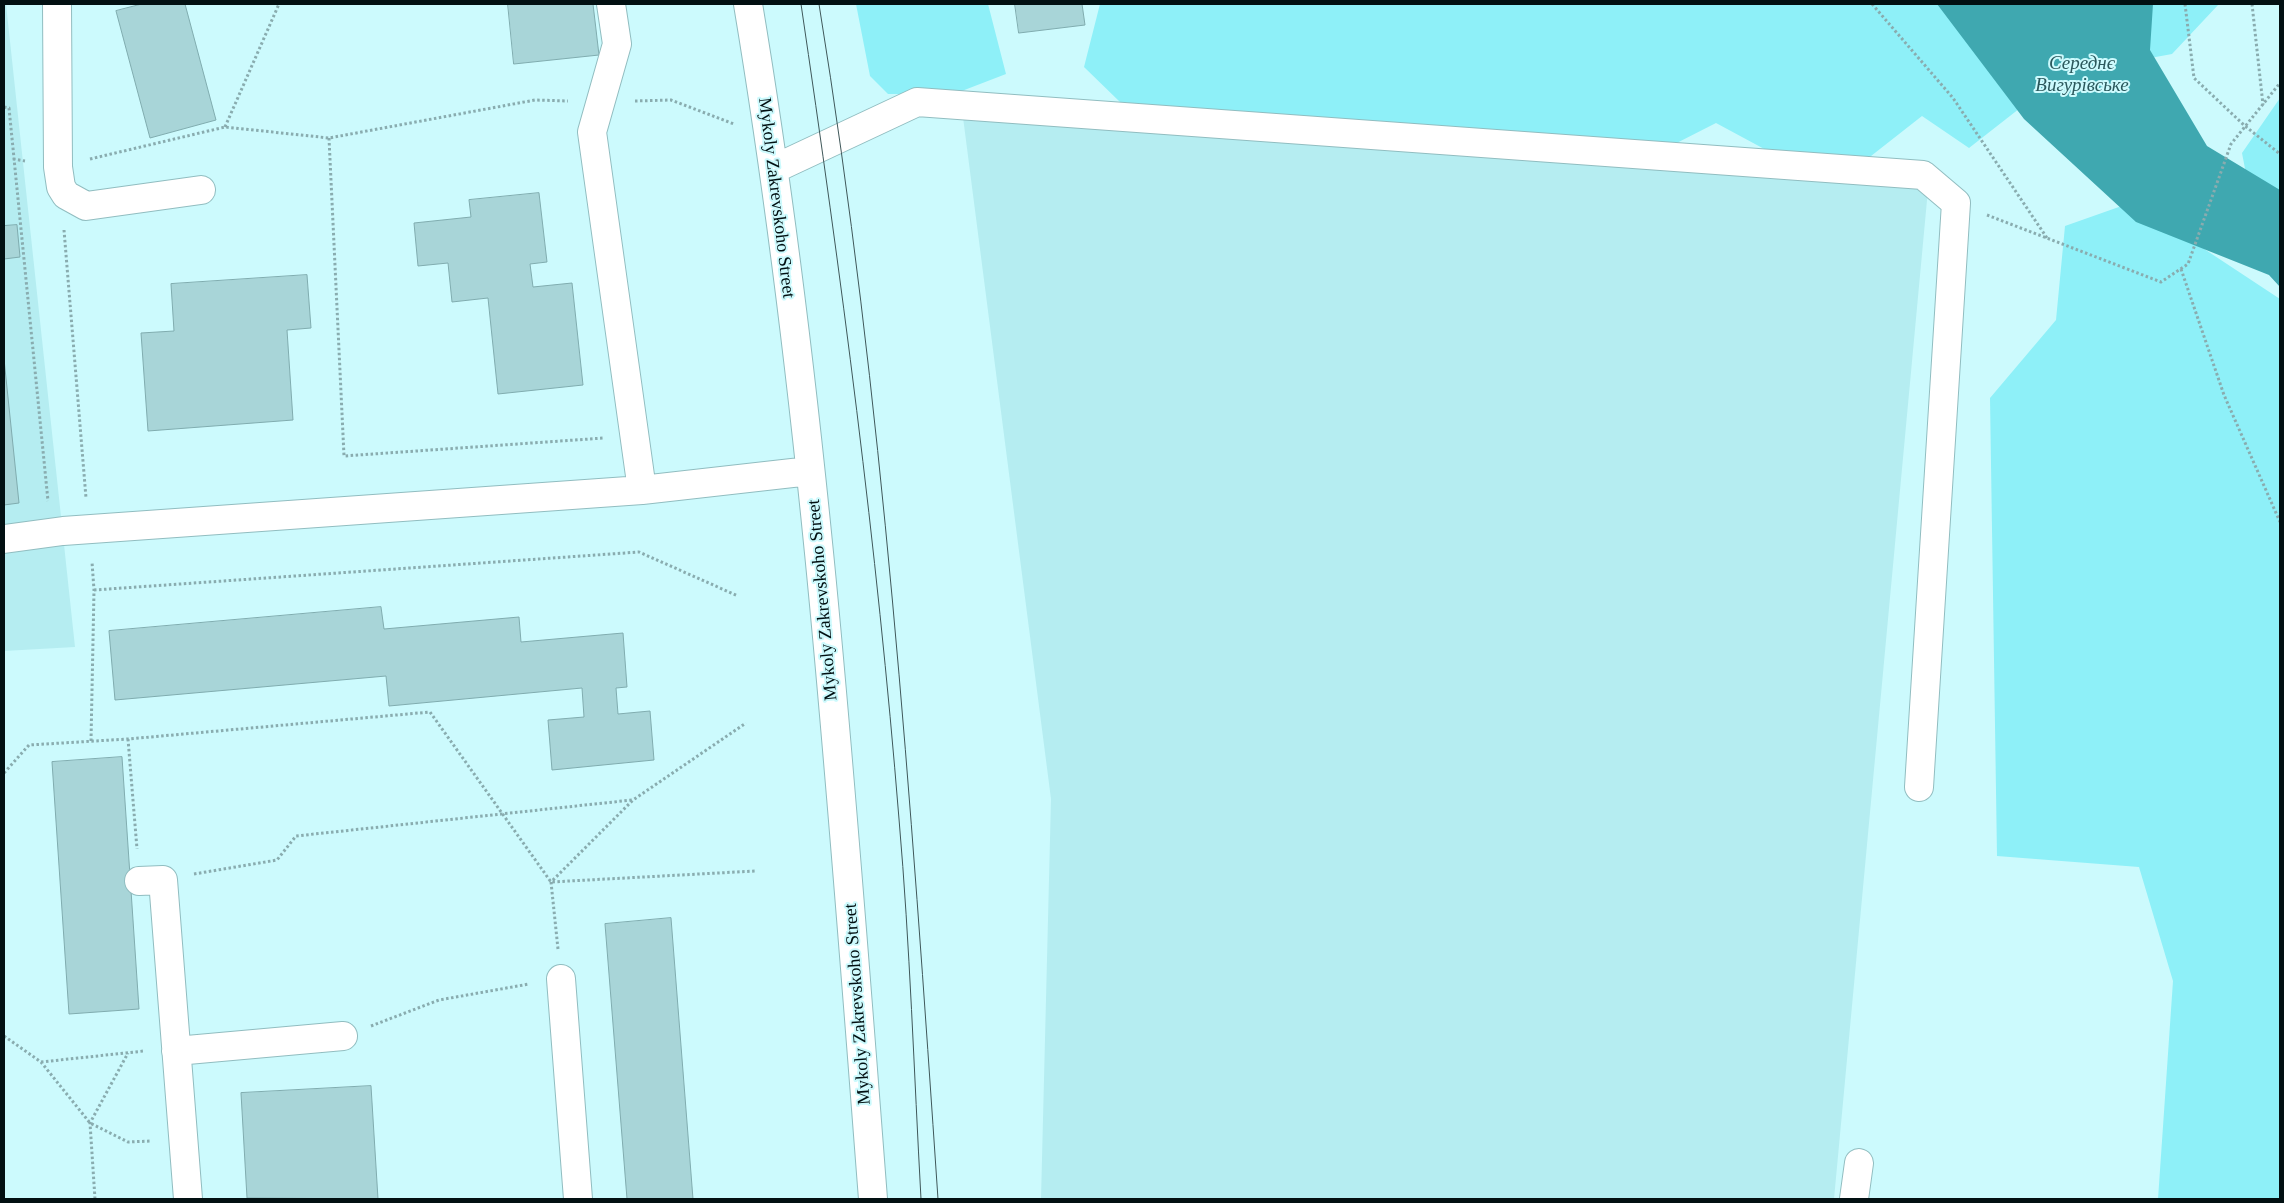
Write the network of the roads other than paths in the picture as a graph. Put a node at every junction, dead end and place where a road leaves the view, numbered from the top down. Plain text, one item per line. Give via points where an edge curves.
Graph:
1 (56, 4) edge
2 (611, 4) edge
3 (748, 4) edge
4 (774, 168) junction
5 (202, 190) dead end
6 (810, 471) junction
7 (642, 490) junction
8 (4, 539) edge
9 (1919, 787) dead end
10 (151, 881) road end
11 (561, 979) road end
12 (343, 1036) road end
13 (164, 1050) junction
14 (1859, 1163) dead end
15 (188, 1199) edge
16 (578, 1199) edge
17 (873, 1199) edge
18 (1854, 1199) edge

1 - 5 street via 59,177 66,196 86,206
2 - 7 street via 617,44 592,132
3 - 4 street, Mykoly Zakrevskoho Street
4 - 6 street, Mykoly Zakrevskoho Street
4 - 9 street via 917,102 1923,174 1956,203
6 - 7 street
6 - 17 street, Mykoly Zakrevskoho Street via 844,824
7 - 8 street
10 - 13 street
11 - 16 street
12 - 13 street
13 - 15 street via 183,1139
14 - 18 street

